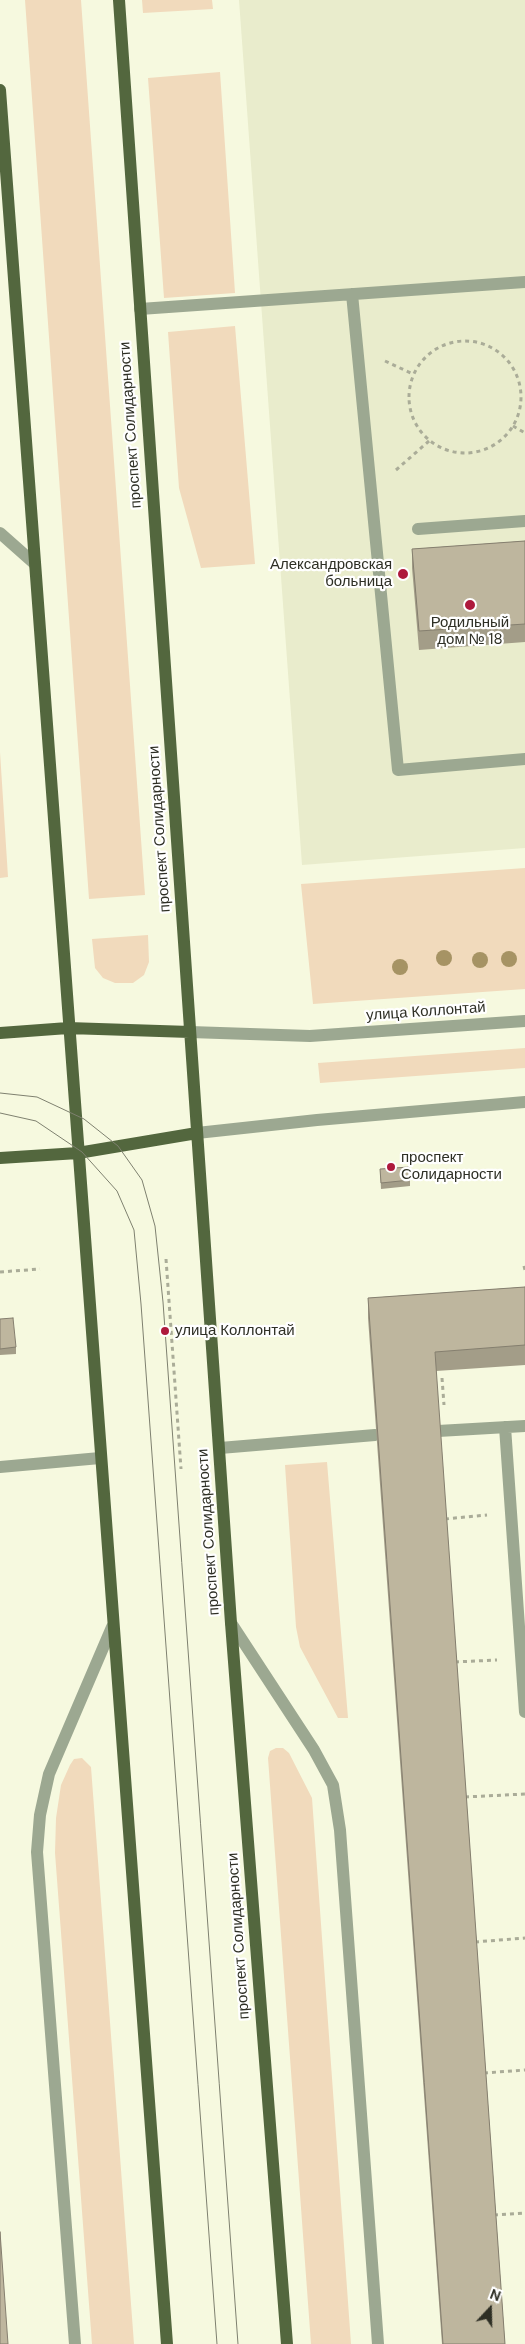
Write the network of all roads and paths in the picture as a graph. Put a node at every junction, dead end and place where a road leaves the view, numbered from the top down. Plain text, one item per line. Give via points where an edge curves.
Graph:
1 (119, 0) edge
2 (0, 90) edge
3 (525, 282) edge
4 (352, 294) junction
5 (140, 309) junction
6 (513, 426) junction
7 (525, 433) edge
8 (429, 441) junction
9 (371, 492) junction
10 (525, 521) edge
11 (418, 529) dead end
12 (0, 533) edge
13 (35, 564) junction
14 (525, 759) edge
15 (525, 1021) edge
16 (68, 1028) junction
17 (190, 1032) junction
18 (0, 1033) edge
19 (525, 1102) edge
20 (197, 1133) junction
21 (78, 1152) junction
22 (0, 1158) edge
23 (166, 1259) dead end
24 (524, 1266) edge
25 (40, 1269) dead end
26 (525, 1270) edge
27 (0, 1272) edge
28 (525, 1426) edge
29 (505, 1427) junction
30 (438, 1431) edge
31 (375, 1436) edge
32 (220, 1448) junction
33 (100, 1458) junction
34 (0, 1467) edge
35 (181, 1470) dead end
36 (511, 1513) junction
37 (445, 1519) edge
38 (231, 1623) junction
39 (112, 1627) junction
40 (521, 1658) junction
41 (455, 1662) edge
42 (525, 1712) edge
43 (525, 1794) edge
44 (465, 1797) edge
45 (525, 1938) edge
46 (475, 1942) edge
47 (525, 2070) edge
48 (484, 2073) edge
49 (525, 2213) edge
50 (494, 2216) edge
51 (76, 2344) edge
52 (167, 2344) edge
53 (287, 2344) edge
54 (378, 2344) edge

1 - 5 main road, проспект Солидарности
2 - 13 main road
3 - 4 street
4 - 5 street
4 - 9 street
5 - 17 main road, проспект Солидарности
6 - 7 path
6 - 8 path via 484,450 465,453 446,450
6 - 8 path via 521,394 518,378 510,363 483,343 449,342 422,360 413,374 408,392 410,410 417,427
8 - 9 path
9 - 14 street via 398,770
10 - 11 street
12 - 13 street
13 - 16 main road
15 - 17 street, улица Коллонтай via 310,1036
16 - 17 main road, улица Коллонтай
16 - 18 main road, улица Коллонтай
16 - 21 main road
17 - 20 main road, проспект Солидарности
19 - 20 street
20 - 21 main road
20 - 32 main road, проспект Солидарности
21 - 22 main road
21 - 33 main road
23 - 35 path
24 - 26 path
25 - 27 path
28 - 29 street
29 - 30 street
29 - 36 street
31 - 32 street
32 - 38 main road, проспект Солидарности
33 - 34 street
33 - 39 main road
36 - 37 path
36 - 40 street
38 - 53 main road, проспект Солидарности
38 - 54 street via 314,1750 333,1785 340,1830
39 - 51 street via 49,1774 40,1815 37,1852
39 - 52 main road
40 - 41 path
40 - 42 street
43 - 44 path
45 - 46 path
47 - 48 path
49 - 50 path

